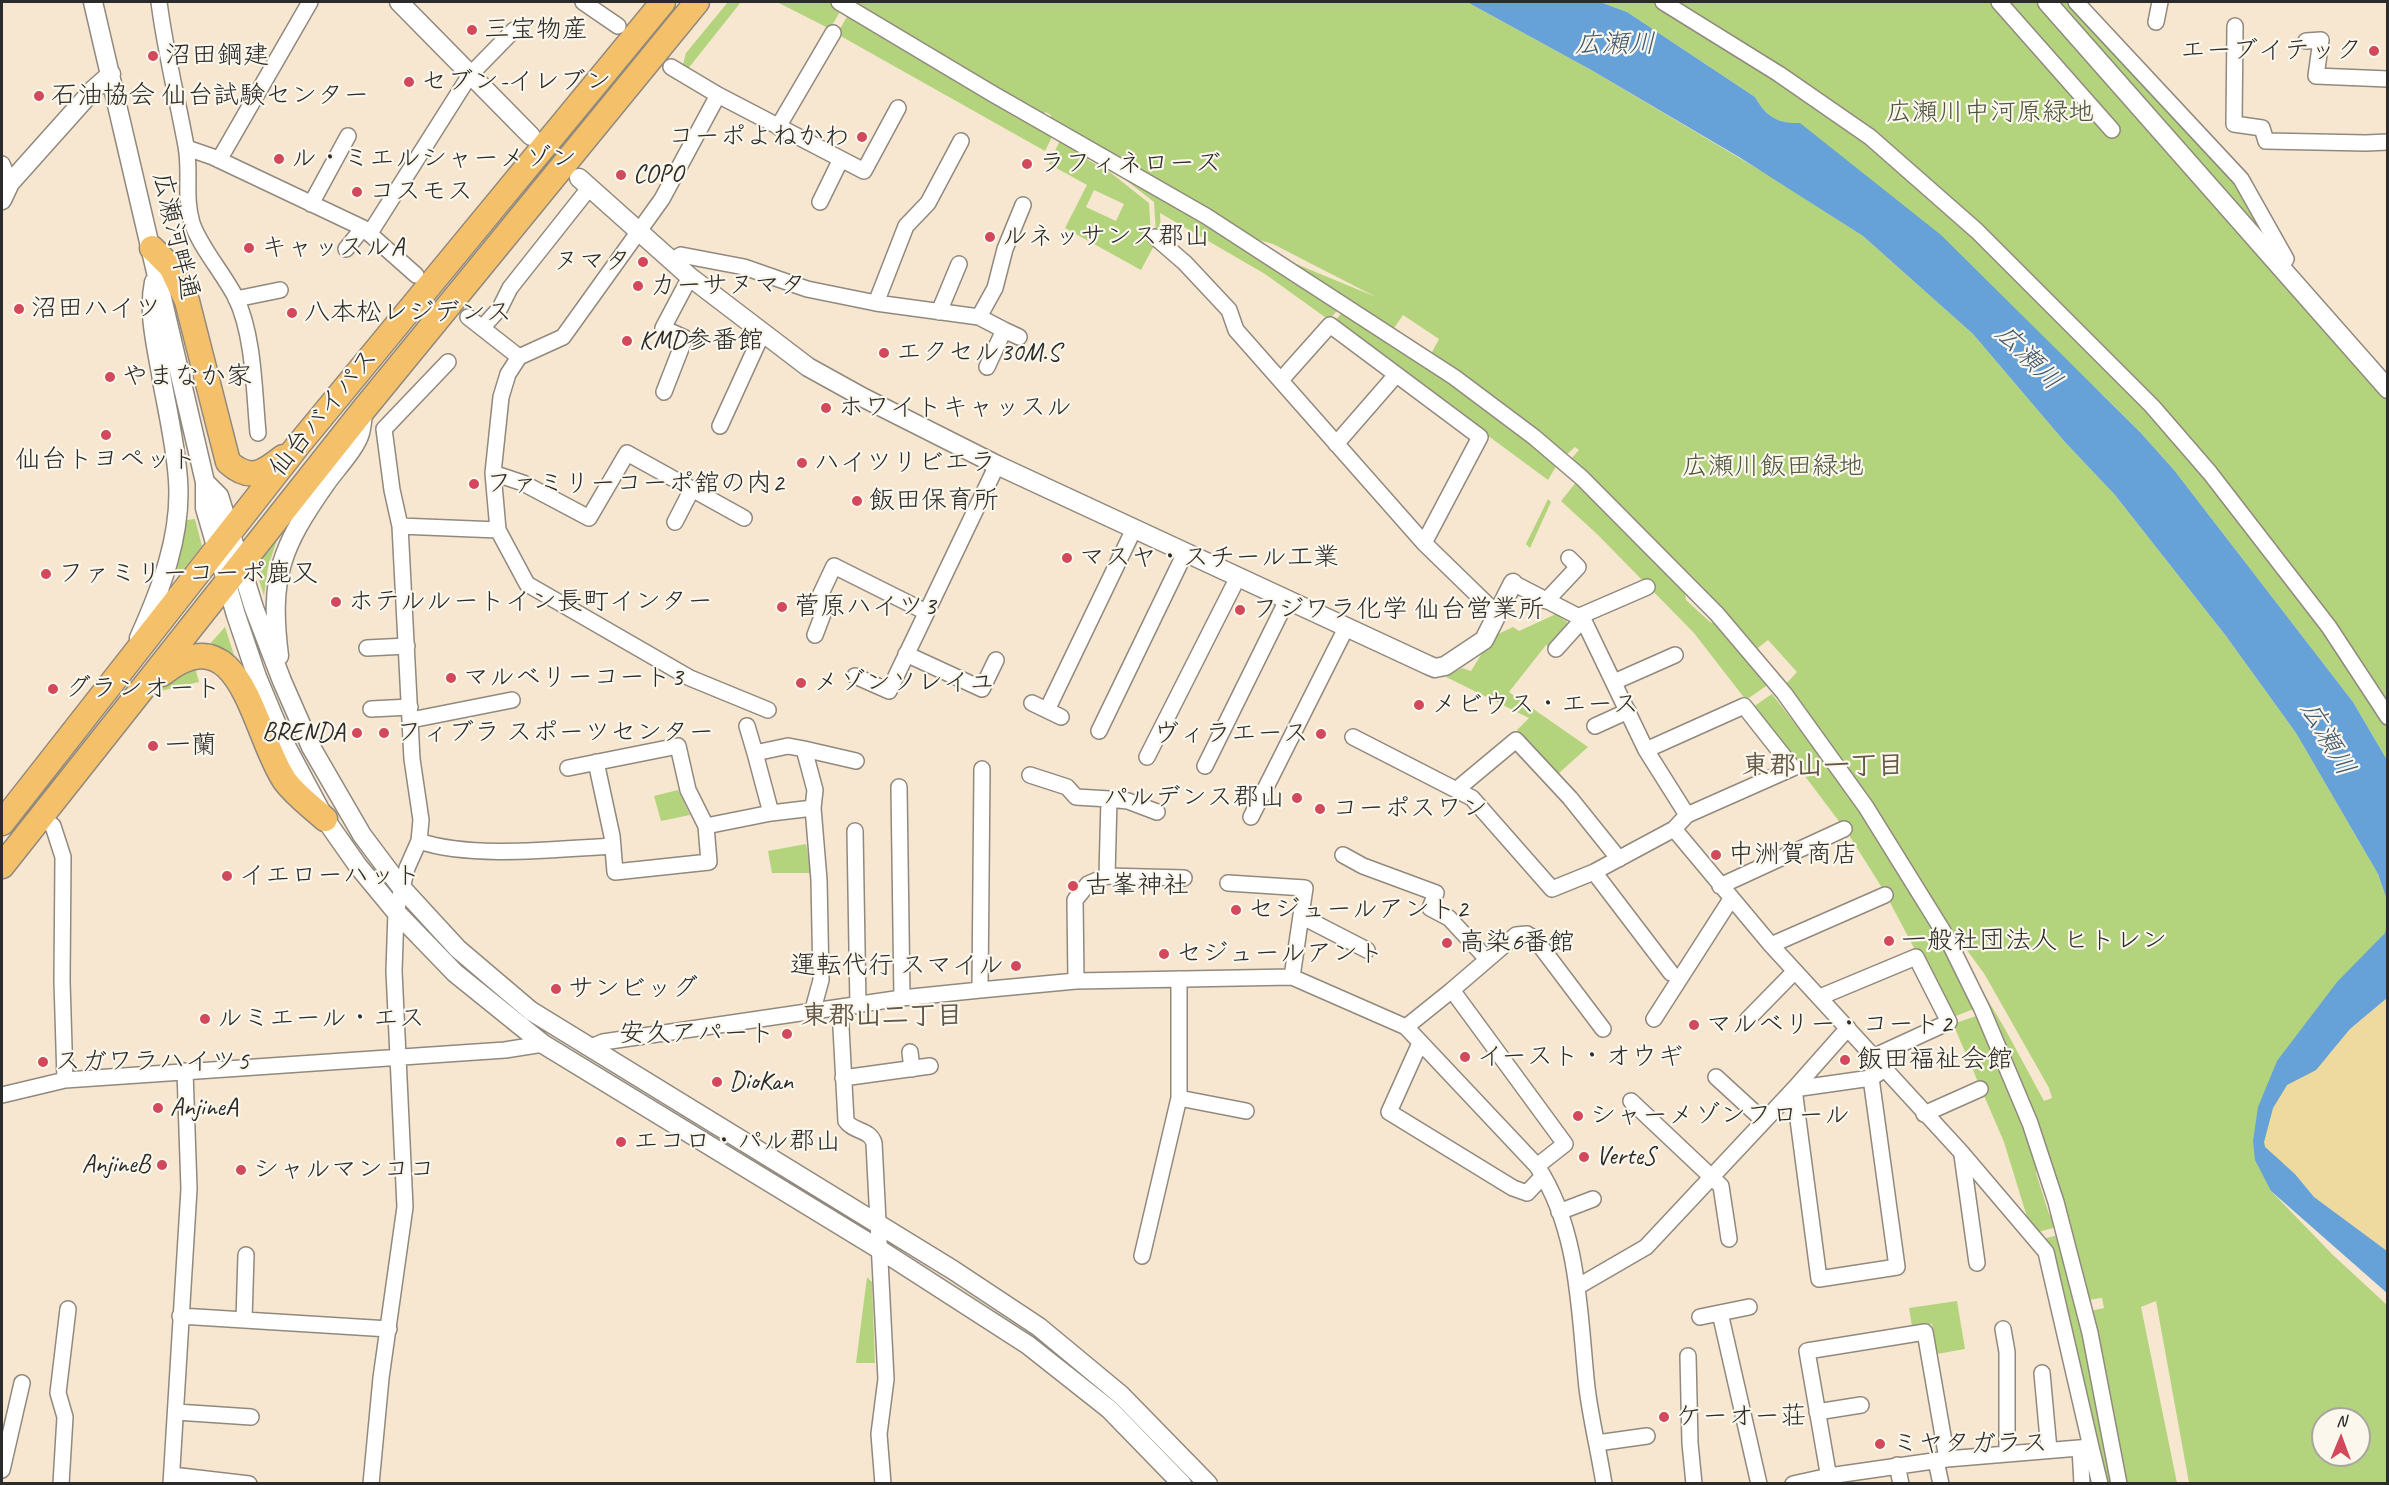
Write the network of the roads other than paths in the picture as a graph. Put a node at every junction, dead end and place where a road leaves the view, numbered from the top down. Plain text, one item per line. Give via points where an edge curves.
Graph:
1 (93, 2) edge
2 (159, 2) edge
3 (310, 2) edge
4 (399, 2) edge
5 (583, 2) edge
6 (663, 2) edge
7 (697, 2) edge
8 (839, 2) edge
9 (1664, 2) edge
10 (1999, 2) edge
11 (2047, 2) edge
12 (2160, 2) edge
13 (2080, 3) edge
14 (2156, 22) dead end
15 (618, 26) dead end
16 (2235, 26) dead end
17 (514, 30) dead end
18 (833, 33) dead end
19 (2306, 41) dead end
20 (671, 67) dead end
21 (111, 74) junction
22 (470, 75) junction
23 (2388, 79) edge
24 (718, 95) junction
25 (898, 108) dead end
26 (778, 127) junction
27 (2112, 130) dead end
28 (348, 136) dead end
29 (531, 136) dead end
30 (961, 141) dead end
31 (2388, 142) edge
32 (187, 148) junction
33 (841, 159) junction
34 (219, 160) junction
35 (4, 172) edge
36 (584, 182) joint
37 (2, 200) edge
38 (819, 202) dead end
39 (311, 204) junction
40 (1023, 205) dead end
41 (366, 231) junction
42 (638, 231) junction
43 (1155, 237) dead end
44 (346, 249) dead end
45 (154, 258) junction
46 (670, 261) junction
47 (959, 264) dead end
48 (2280, 268) junction
49 (416, 275) dead end
50 (690, 277) junction
51 (280, 290) dead end
52 (236, 299) junction
53 (876, 303) junction
54 (939, 312) junction
55 (468, 317) dead end
56 (979, 317) junction
57 (482, 328) junction
58 (1004, 330) junction
59 (762, 334) junction
60 (1020, 337) dead end
61 (519, 357) junction
62 (448, 362) dead end
63 (987, 368) dead end
64 (1396, 375) junction
65 (1281, 381) junction
66 (2388, 389) edge
67 (664, 392) dead end
68 (364, 409) junction
69 (720, 426) dead end
70 (258, 433) dead end
71 (299, 444) junction
72 (1335, 444) junction
73 (997, 465) junction
74 (493, 473) junction
75 (693, 489) junction
76 (744, 518) dead end
77 (675, 522) dead end
78 (400, 526) junction
79 (1134, 529) junction
80 (498, 530) junction
81 (224, 541) junction
82 (1424, 543) junction
83 (1185, 553) junction
84 (1569, 558) dead end
85 (233, 573) junction
86 (1238, 577) junction
87 (1513, 583) joint
88 (1647, 587) dead end
89 (1287, 600) junction
90 (1546, 601) junction
91 (926, 612) junction
92 (1498, 615) junction
93 (1581, 618) junction
94 (1346, 628) junction
95 (815, 636) dead end
96 (407, 646) junction
97 (367, 648) dead end
98 (1557, 649) dead end
99 (906, 654) junction
100 (1675, 655) dead end
101 (996, 660) dead end
102 (128, 662) junction
103 (855, 676) dead end
104 (282, 681) junction
105 (1614, 682) junction
106 (137, 694) junction
107 (512, 700) dead end
108 (1032, 703) dead end
109 (371, 709) dead end
110 (768, 710) dead end
111 (1628, 711) junction
112 (410, 714) junction
113 (2388, 717) edge
114 (747, 726) dead end
115 (1595, 726) dead end
116 (1099, 731) dead end
117 (1353, 737) dead end
118 (804, 749) junction
119 (1646, 750) junction
120 (755, 753) junction
121 (1147, 757) dead end
122 (856, 761) dead end
123 (596, 762) junction
124 (1205, 766) dead end
125 (568, 768) dead end
126 (982, 769) dead end
127 (1030, 775) dead end
128 (899, 787) dead end
129 (1456, 790) junction
130 (1109, 799) junction
131 (813, 808) junction
132 (1157, 812) dead end
133 (771, 813) junction
134 (1686, 816) junction
135 (40, 817) junction
136 (1251, 817) dead end
137 (325, 819) junction
138 (2, 823) edge
139 (705, 826) junction
140 (1674, 829) junction
141 (1844, 829) dead end
142 (855, 831) dead end
143 (419, 841) junction
144 (613, 846) junction
145 (1343, 855) dead end
146 (1618, 859) junction
147 (2, 866) edge
148 (1594, 872) junction
149 (1107, 876) junction
150 (1184, 878) dead end
151 (1228, 883) dead end
152 (1720, 886) junction
153 (401, 887) junction
154 (1885, 895) dead end
155 (1731, 899) junction
156 (396, 912) junction
157 (1301, 916) junction
158 (1771, 945) junction
159 (1367, 950) dead end
160 (1487, 958) junction
161 (1796, 971) junction
162 (1671, 973) dead end
163 (1292, 977) junction
164 (1179, 979) junction
165 (1076, 981) junction
166 (980, 990) junction
167 (1452, 990) junction
168 (902, 998) junction
169 (1820, 998) junction
170 (858, 1006) junction
171 (840, 1008) junction
172 (812, 1013) junction
173 (1654, 1019) dead end
174 (1747, 1020) dead end
175 (1406, 1027) junction
176 (1848, 1028) junction
177 (1603, 1029) dead end
178 (1420, 1043) junction
179 (543, 1044) junction
180 (589, 1048) junction
181 (910, 1052) dead end
182 (398, 1056) junction
183 (1875, 1056) junction
184 (930, 1066) dead end
185 (1886, 1068) junction
186 (912, 1069) junction
187 (184, 1071) junction
188 (1716, 1077) dead end
189 (843, 1078) junction
190 (1871, 1078) junction
191 (65, 1080) junction
192 (1794, 1089) junction
193 (1980, 1089) dead end
194 (2, 1095) edge
195 (1179, 1098) junction
196 (1631, 1101) dead end
197 (1246, 1111) dead end
198 (1924, 1114) junction
199 (1764, 1121) junction
200 (1961, 1152) junction
201 (1540, 1171) junction
202 (1712, 1177) junction
203 (1593, 1199) dead end
204 (1559, 1212) junction
205 (878, 1223) junction
206 (1729, 1239) dead end
207 (879, 1249) junction
208 (246, 1255) dead end
209 (1142, 1256) dead end
210 (1977, 1263) dead end
211 (1577, 1287) junction
212 (1749, 1307) dead end
213 (69, 1309) dead end
214 (1720, 1313) junction
215 (180, 1316) junction
216 (1700, 1317) dead end
217 (244, 1320) junction
218 (389, 1329) junction
219 (2003, 1329) dead end
220 (1688, 1356) dead end
221 (2042, 1373) dead end
222 (22, 1383) dead end
223 (1861, 1405) dead end
224 (176, 1412) junction
225 (1817, 1412) junction
226 (251, 1417) dead end
227 (1647, 1436) dead end
228 (1597, 1443) junction
229 (2085, 1448) junction
230 (2049, 1450) junction
231 (2007, 1454) junction
232 (1942, 1460) junction
233 (1897, 1465) junction
234 (2, 1470) edge
235 (172, 1479) edge
236 (1830, 1480) edge
237 (61, 1484) edge
238 (249, 1484) edge
239 (371, 1484) edge
240 (883, 1484) edge
241 (1182, 1484) edge
242 (1208, 1484) edge
243 (1604, 1484) edge
244 (1694, 1484) edge
245 (1759, 1484) edge
246 (1793, 1484) edge
247 (1900, 1484) edge
248 (1941, 1484) edge
249 (2082, 1484) edge
250 (2100, 1484) edge
251 (2119, 1484) edge

1 - 21 street, 広瀬河畔通
2 - 32 street
3 - 34 street
4 - 22 street
5 - 15 street
6 - 71 highway, 仙台バイパス
7 - 68 highway, 仙台バイパス
8 - 251 street via 1215,222 1454,377 1582,478 1717,614 1784,693 1866,807 1946,936 1983,1012 2030,1123 2056,1202 2090,1333
9 - 113 street via 1779,74 1869,137 1977,231 2152,406 2210,473 2329,627
10 - 27 street
11 - 48 street
12 - 14 street
13 - 48 street via 2241,179 2286,259
16 - 31 street via 2234,124 2262,128 2266,141
17 - 22 street
18 - 26 street
19 - 23 street via 2321,40 2316,76
20 - 24 street
21 - 35 street
21 - 45 street, 広瀬河畔通
22 - 29 street
22 - 41 street
24 - 26 street
24 - 42 street via 662,200
25 - 33 street via 864,171
26 - 33 street
28 - 39 street
30 - 53 street via 928,203 906,226
32 - 34 street
32 - 52 street via 187,202 193,226
33 - 38 street
34 - 39 street
35 - 37 street
36 - 42 street
36 - 57 street via 500,308
39 - 41 street
40 - 56 street via 995,288
41 - 44 street
41 - 49 street
42 - 46 street
42 - 61 street via 563,337
43 - 65 street via 1229,310 1236,330
45 - 71 highway via 171,267 187,301 228,462 258,474
45 - 81 street, 広瀬河畔通 via 205,482 219,496
45 - 102 street via 153,319 174,450 177,509 166,572
46 - 50 street
46 - 53 street via 681,255 744,267 807,289
47 - 54 street
48 - 66 street
50 - 59 street
50 - 67 street via 663,328 685,338
51 - 52 street
52 - 70 street via 249,341
53 - 54 street
54 - 56 street
55 - 57 street
56 - 58 street
57 - 61 street
58 - 60 street
58 - 63 street
59 - 69 street
59 - 73 street via 851,391
61 - 74 street via 508,374 501,397
62 - 78 street via 384,429
64 - 65 street via 1330,326
64 - 72 street
64 - 82 street via 1480,437
65 - 72 street
68 - 85 highway, 仙台バイパス
68 - 104 street via 360,436 304,514 281,563 275,603
71 - 81 highway, 仙台バイパス
72 - 82 street
73 - 79 street
73 - 91 street
74 - 75 street via 523,483 589,518 627,453
74 - 80 street
75 - 76 street
75 - 77 street
78 - 80 street
78 - 96 street
79 - 83 street
79 - 108 street via 1054,713
80 - 110 street via 527,584 690,678
81 - 85 street, 広瀬河畔通
81 - 102 highway, 仙台バイパス
82 - 92 street
83 - 86 street
83 - 116 street
84 - 90 street via 1578,567
85 - 104 street via 254,608
85 - 106 highway, 仙台バイパス
85 - 137 street via 257,677 285,744
86 - 89 street
86 - 121 street
87 - 90 street
87 - 92 street
88 - 93 street
89 - 94 street
89 - 124 street
90 - 93 street
91 - 95 street via 834,566 817,602 826,606
91 - 99 street
92 - 94 street via 1484,639 1457,660 1438,668
93 - 98 street
93 - 105 street
94 - 136 street
96 - 97 street
96 - 112 street
99 - 101 street via 982,689
99 - 103 street via 893,693
100 - 105 street
102 - 138 highway, 仙台バイパス
104 - 153 street via 311,747 344,807
105 - 111 street
106 - 135 highway, 仙台バイパス
106 - 137 highway via 189,657 208,656 224,663 241,684 286,781
107 - 112 street
109 - 112 street
111 - 115 street
111 - 119 street
112 - 143 street via 421,820
114 - 120 street
117 - 129 street
118 - 120 street via 788,746
118 - 122 street
118 - 131 street via 815,790
119 - 134 street
119 - 134 street via 1744,706 1793,768
120 - 133 street
123 - 125 street
123 - 139 street via 678,746 688,790
123 - 144 street
126 - 166 street
127 - 130 street via 1067,787 1076,797
128 - 168 street
129 - 146 street via 1516,740 1570,798
129 - 148 street via 1472,798 1552,890
130 - 132 street via 1128,801
130 - 149 street
131 - 133 street
131 - 172 street via 821,980
133 - 139 street
134 - 140 street
135 - 147 highway, 仙台バイパス
135 - 191 street via 53,826 63,857
137 - 156 street
139 - 144 street via 709,862 615,872
140 - 146 street
140 - 152 street
141 - 152 street
142 - 170 street
143 - 144 street via 482,850
143 - 153 street
145 - 160 street via 1436,893 1430,908 1449,918
146 - 148 street
148 - 162 street
149 - 150 street
149 - 165 street via 1088,884 1075,900
151 - 157 street via 1305,888
152 - 155 street
153 - 156 street
153 - 180 street via 458,950 531,1011
154 - 158 street
155 - 158 street
155 - 173 street
156 - 179 street via 455,973
156 - 182 street
157 - 159 street
157 - 163 street
158 - 161 street
160 - 167 street
160 - 177 street via 1516,935 1531,936
161 - 169 street
161 - 174 street
163 - 164 street
163 - 175 street
164 - 165 street
164 - 195 street
165 - 166 street
166 - 168 street
167 - 175 street
167 - 201 street via 1565,1144
168 - 170 street
169 - 176 street
169 - 183 street via 1916,957 1949,1022
170 - 171 street
171 - 172 street
171 - 189 street
172 - 180 street via 603,1042
175 - 178 street
176 - 183 street
176 - 192 street
178 - 201 street
178 - 201 street via 1389,1112 1513,1188 1527,1193
179 - 182 street
179 - 207 street
180 - 205 street
181 - 186 street
182 - 187 street
182 - 218 street via 405,1207
183 - 185 street
184 - 186 street
185 - 190 street
185 - 198 street
186 - 189 street
187 - 191 street
187 - 215 street via 189,1189
188 - 199 street
189 - 205 street via 846,1121 873,1139
190 - 192 street
190 - 192 street via 1897,1267 1819,1279
191 - 194 street
192 - 199 street
193 - 198 street
195 - 197 street
195 - 209 street
196 - 202 street
198 - 200 street
199 - 202 street
200 - 210 street
200 - 229 street via 2046,1252
201 - 204 street
202 - 206 street via 1721,1186
202 - 211 street via 1646,1247
203 - 204 street
204 - 211 street
205 - 207 street
205 - 242 street via 1039,1327 1121,1395
207 - 240 street via 886,1379 879,1434
207 - 241 street via 1028,1345 1108,1409
208 - 217 street
211 - 228 street
212 - 214 street
213 - 237 street via 58,1393 65,1417
214 - 216 street
214 - 245 street
215 - 217 street
215 - 224 street
217 - 218 street
218 - 239 street
219 - 231 street via 2007,1352
220 - 244 street
221 - 230 street
222 - 234 street
223 - 225 street
224 - 226 street
224 - 235 street
225 - 232 street via 1807,1351 1925,1332
225 - 236 street
227 - 228 street
228 - 243 street
229 - 230 street
229 - 249 street
229 - 250 street
230 - 231 street
231 - 232 street
232 - 233 street
232 - 248 street
233 - 236 street
233 - 247 street
235 - 238 street
236 - 246 street

